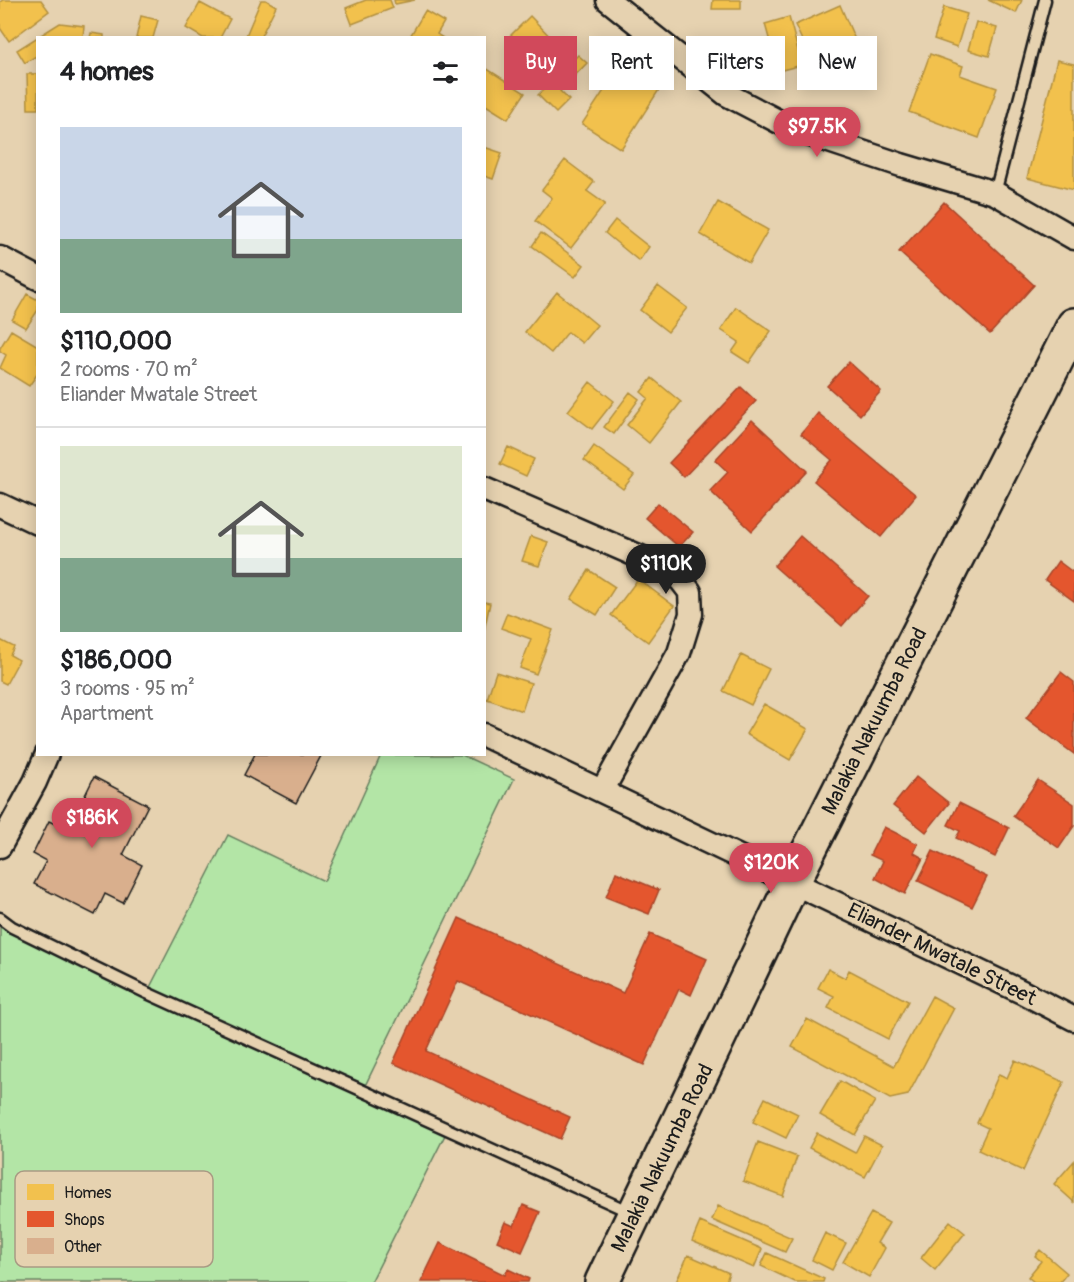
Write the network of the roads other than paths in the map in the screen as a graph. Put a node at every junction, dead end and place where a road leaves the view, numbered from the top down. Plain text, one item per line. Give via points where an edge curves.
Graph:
1 (608, 0) edge
2 (1044, 0) edge
3 (995, 193) junction
4 (1074, 238) edge
5 (0, 258) edge
6 (36, 277) edge
7 (1071, 340) edge
8 (486, 490) edge
9 (0, 505) edge
10 (36, 522) edge
11 (486, 736) edge
12 (46, 756) edge
13 (603, 791) junction
14 (0, 846) edge
15 (793, 882) junction
16 (0, 918) edge
17 (1074, 1019) edge
18 (634, 1214) junction
19 (602, 1282) edge

1 - 3 street via 726,94 793,129
2 - 3 lane
3 - 4 street
5 - 6 street
7 - 15 main road, Malakia Nakuumba Road
8 - 13 street via 652,562 680,579 690,592 692,614 679,653
9 - 10 street
11 - 13 street, Eliander Mwatale Street
12 - 14 street
13 - 15 street, Eliander Mwatale Street
15 - 17 street, Eliander Mwatale Street
15 - 18 main road, Malakia Nakuumba Road
16 - 18 lane via 147,993
18 - 19 main road, Malakia Nakuumba Road

